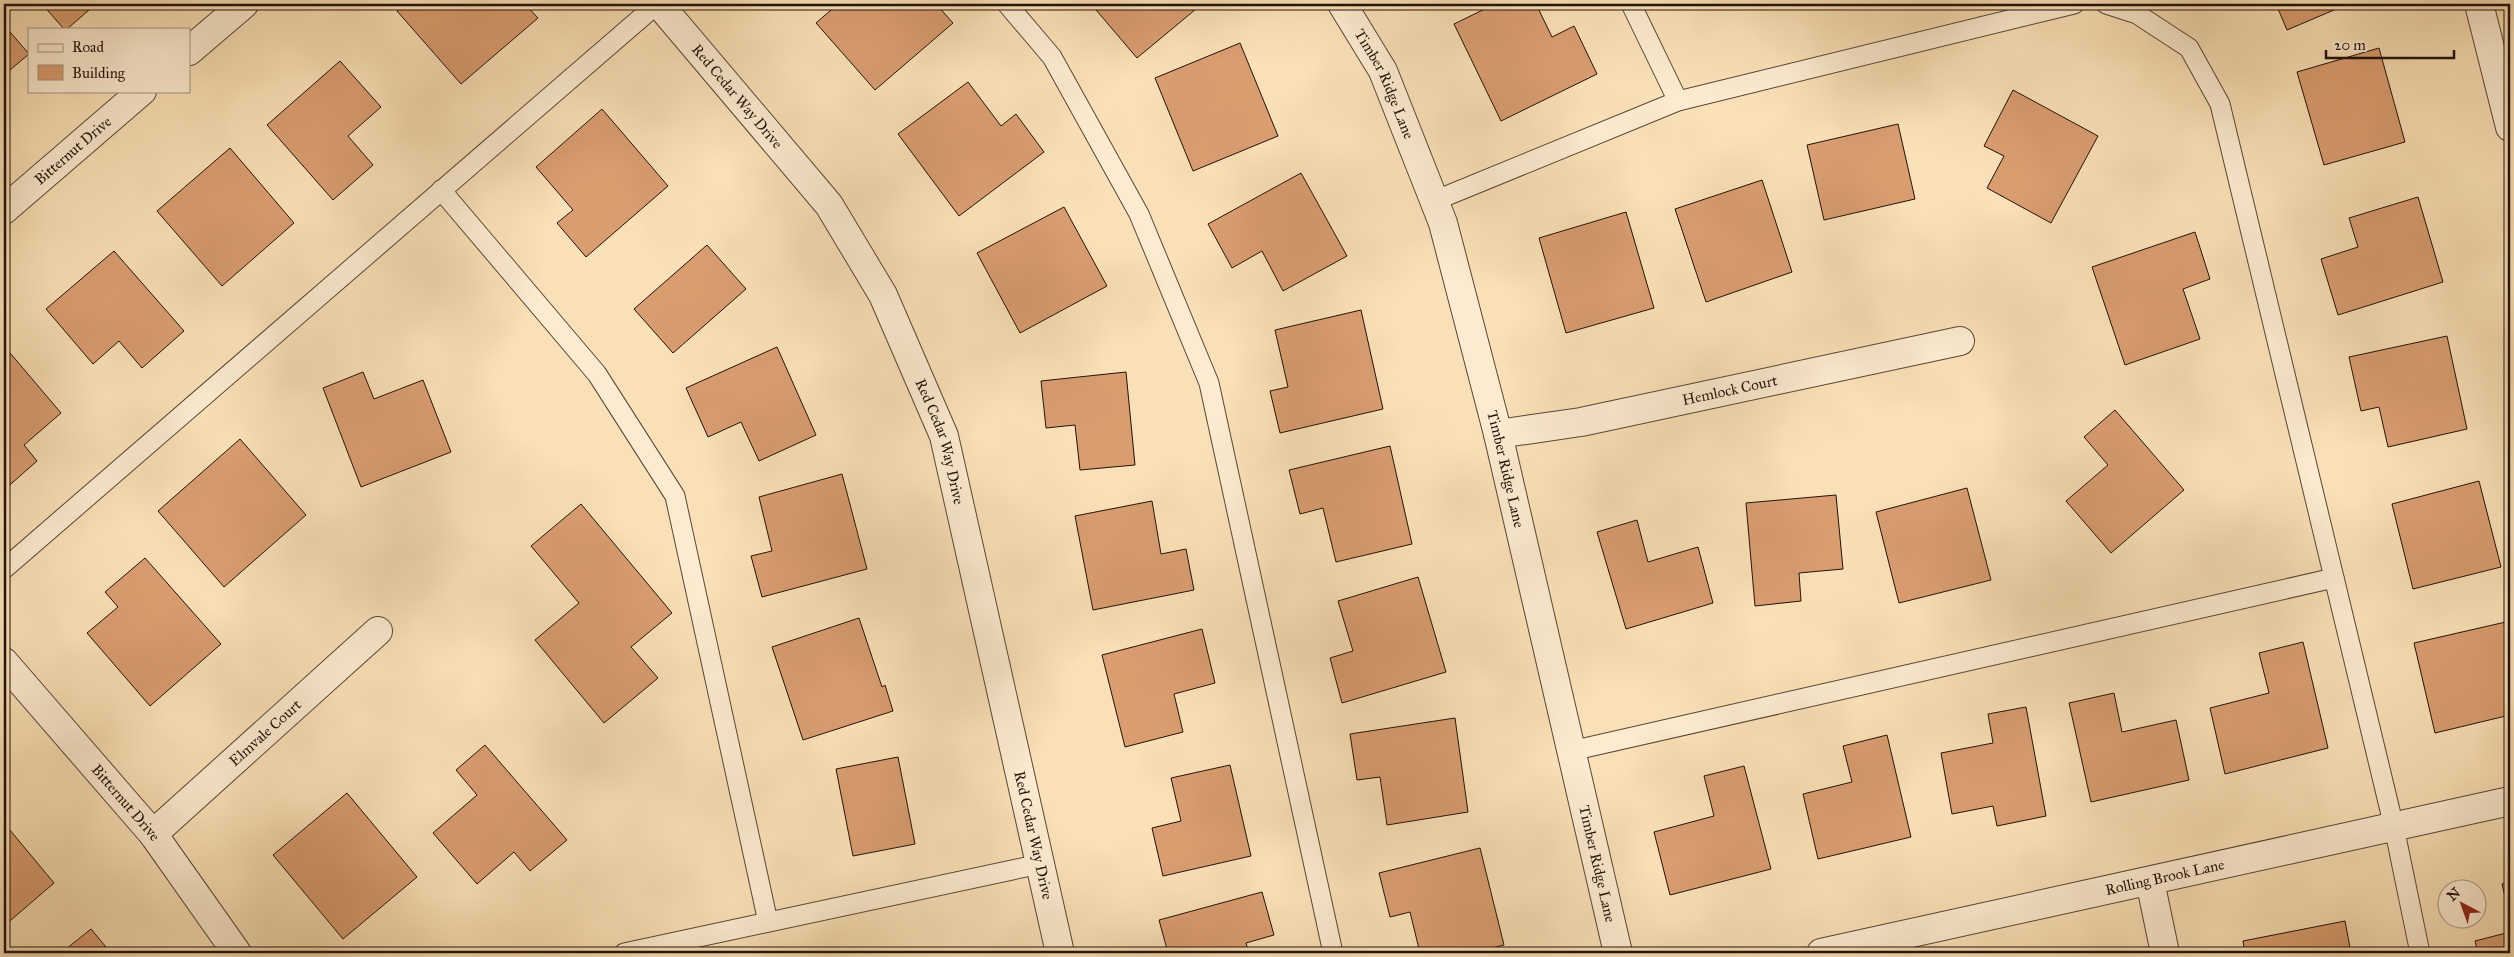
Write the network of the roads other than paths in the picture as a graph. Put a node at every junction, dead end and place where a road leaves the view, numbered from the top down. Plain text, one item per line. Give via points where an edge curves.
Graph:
1 (244, 4) edge
2 (658, 4) edge
3 (1007, 4) edge
4 (1342, 4) edge
5 (1631, 4) edge
6 (2074, 4) edge
7 (2106, 4) edge
8 (2480, 4) edge
9 (190, 50) edge
10 (141, 92) edge
11 (1678, 101) junction
12 (2510, 127) edge
13 (441, 190) junction
14 (1434, 201) junction
15 (4, 210) edge
16 (1960, 341) dead end
17 (1498, 434) junction
18 (4, 570) edge
19 (2334, 578) junction
20 (378, 631) dead end
21 (4, 662) edge
22 (1571, 751) junction
23 (2510, 801) edge
24 (2394, 827) junction
25 (154, 834) junction
26 (1040, 864) junction
27 (2150, 880) junction
28 (768, 922) junction
29 (1875, 948) edge
30 (237, 953) edge
31 (624, 953) edge
32 (1060, 953) edge
33 (1333, 953) edge
34 (1618, 953) edge
35 (1821, 953) edge
36 (2165, 953) edge
37 (2420, 953) edge

1 - 9 street
2 - 13 lane
2 - 26 street, Red Cedar Way Drive via 829,205 883,296 944,436
3 - 33 lane via 1052,57 1139,214 1209,383
4 - 14 street, Timber Ridge Lane via 1383,70
5 - 11 lane
6 - 11 lane
7 - 19 lane via 2137,14 2189,48 2220,104
8 - 12 street
10 - 15 street, Bitternut Drive
11 - 14 lane
13 - 18 lane
13 - 28 lane via 596,374 675,496
14 - 17 street, Timber Ridge Lane via 1443,223
16 - 17 street, Hemlock Court via 1581,422
17 - 22 street, Timber Ridge Lane
19 - 22 lane
19 - 24 lane
20 - 25 street, Elmvale Court
21 - 25 street, Bitternut Drive
22 - 34 street, Timber Ridge Lane
23 - 24 street, Rolling Brook Lane
24 - 27 street, Rolling Brook Lane
24 - 37 lane
25 - 30 street, Bitternut Drive
26 - 28 lane
26 - 32 street, Red Cedar Way Drive
27 - 29 street, Rolling Brook Lane
27 - 36 street
28 - 31 lane
29 - 35 street, Rolling Brook Lane

